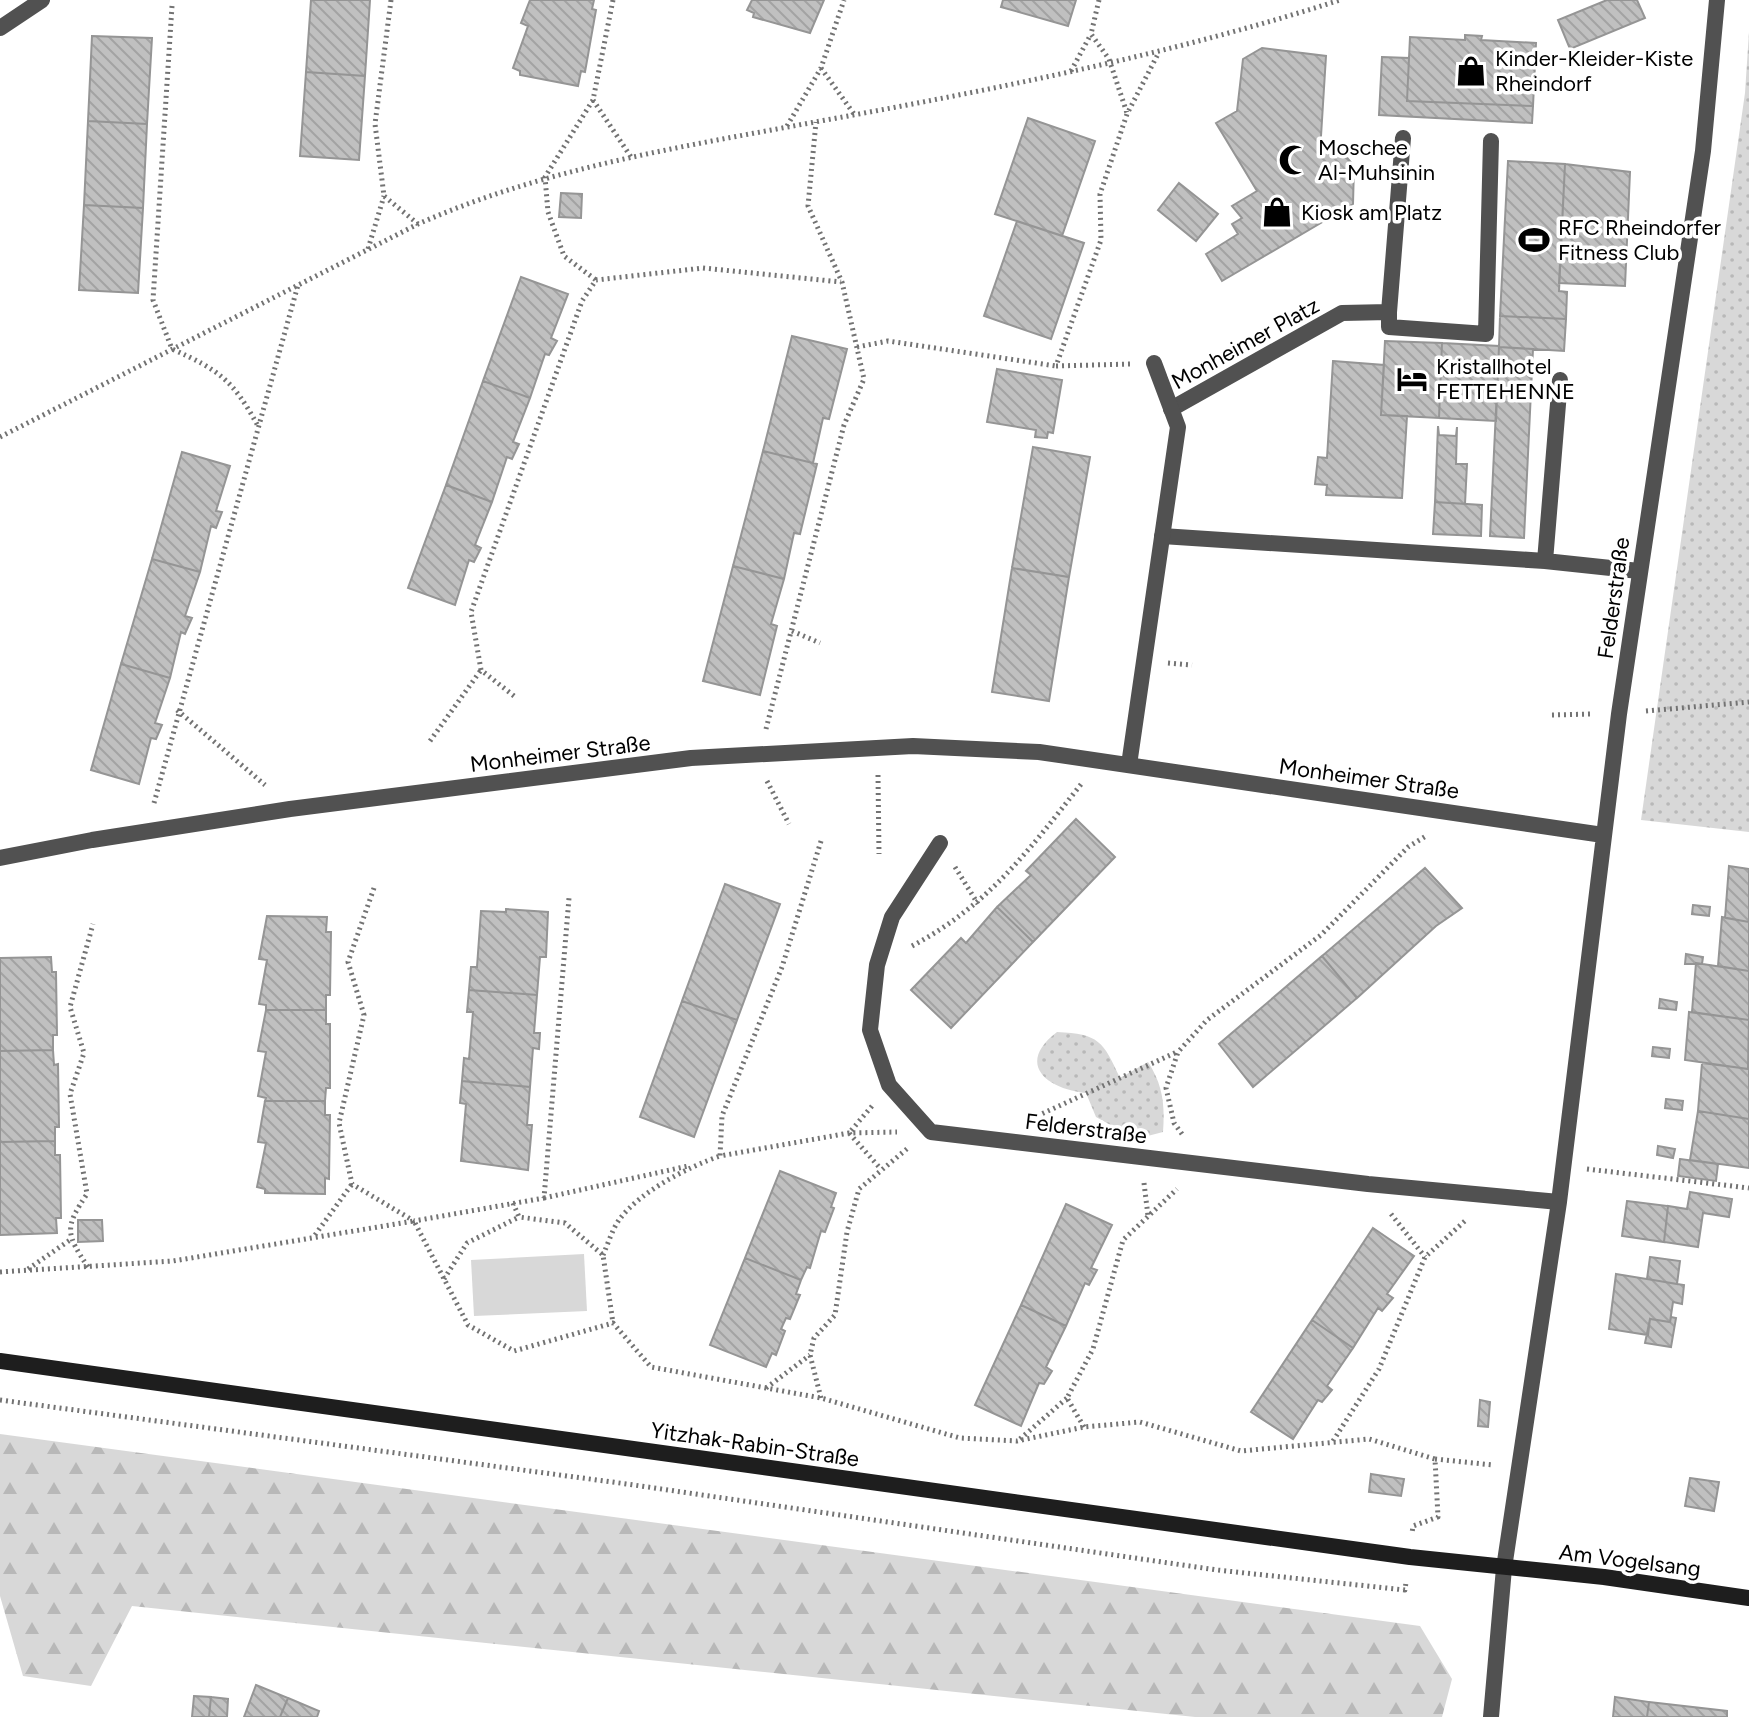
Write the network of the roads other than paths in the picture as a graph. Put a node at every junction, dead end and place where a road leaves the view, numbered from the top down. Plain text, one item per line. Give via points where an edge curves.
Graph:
1 (42, 0) edge
2 (1717, 0) edge
3 (0, 28) edge
4 (1403, 138) dead end
5 (1491, 141) dead end
6 (1389, 312) junction
7 (1154, 363) road end
8 (1560, 380) dead end
9 (1171, 409) junction
10 (1162, 536) junction
11 (1545, 561) junction
12 (1639, 571) junction
13 (1129, 765) junction
14 (1603, 835) junction
15 (940, 843) road end
16 (0, 858) edge
17 (1559, 1202) junction
18 (0, 1361) edge
19 (1504, 1568) junction
20 (1749, 1598) edge
21 (1491, 1717) edge

1 - 3 street
2 - 12 street, Felderstraße via 1703,151
4 - 6 street
5 - 6 street via 1486,334 1389,327
6 - 9 street, Monheimer Platz via 1342,313
7 - 9 street
8 - 11 street
9 - 10 street via 1178,427
10 - 11 street
10 - 13 street
11 - 12 street
12 - 14 street, Felderstraße
13 - 14 street, Monheimer Straße
13 - 16 street, Monheimer Straße via 1039,752 913,746 691,758 290,809
14 - 17 street, Felderstraße
15 - 17 street, Felderstraße via 892,917 877,965 870,1030 889,1085 931,1132
17 - 19 street, Felderstraße
18 - 19 main road, Yitzhak-Rabin-Straße
19 - 20 main road, Am Vogelsang
19 - 21 street, Felderstraße

